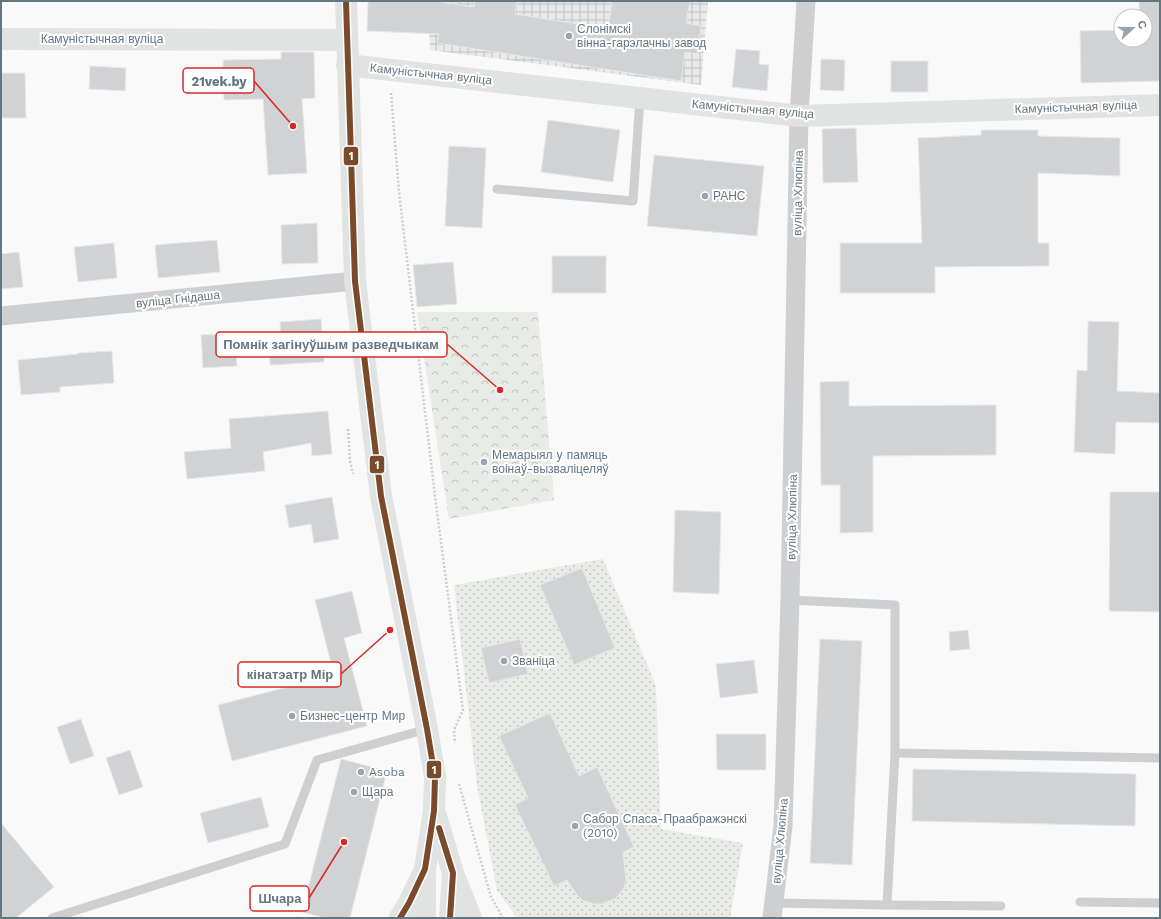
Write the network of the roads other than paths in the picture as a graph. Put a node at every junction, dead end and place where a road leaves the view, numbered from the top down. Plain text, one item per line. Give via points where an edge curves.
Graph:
1 (346, 1) edge
2 (806, 1) edge
3 (1, 39) edge
4 (348, 40) junction
5 (347, 65) junction
6 (640, 98) junction
7 (1160, 105) edge
8 (800, 116) junction
9 (497, 190) dead end
10 (355, 281) junction
11 (1, 316) edge
12 (790, 600) junction
13 (427, 729) junction
14 (894, 753) junction
15 (1160, 758) edge
16 (434, 811) junction
17 (425, 869) junction
18 (453, 873) junction
19 (1080, 902) dead end
20 (1160, 903) edge
21 (887, 905) junction
22 (1001, 906) dead end
23 (773, 910) edge
24 (52, 918) edge
25 (400, 918) edge
26 (425, 918) edge
27 (450, 918) edge
28 (471, 918) edge

1 - 4 main road
2 - 8 street, вуліца Хлюпіна
3 - 4 main road, Камуністычная вуліца
4 - 5 main road
5 - 6 main road, Камуністычная вуліца
5 - 10 main road
6 - 8 main road, Камуністычная вуліца
6 - 9 lane via 633,201
7 - 8 main road, Камуністычная вуліца
8 - 12 street, вуліца Хлюпіна
10 - 11 street, вуліца Гнідаша
10 - 13 main road via 381,496
12 - 14 lane via 895,605
12 - 23 street, вуліца Хлюпіна via 783,826
13 - 16 main road via 435,777
13 - 24 lane via 317,760 285,844
14 - 15 lane
14 - 21 lane
16 - 17 main road
16 - 18 main road
17 - 25 main road
17 - 26 main road
18 - 27 main road
18 - 28 main road
19 - 20 lane
21 - 22 lane
21 - 23 lane

